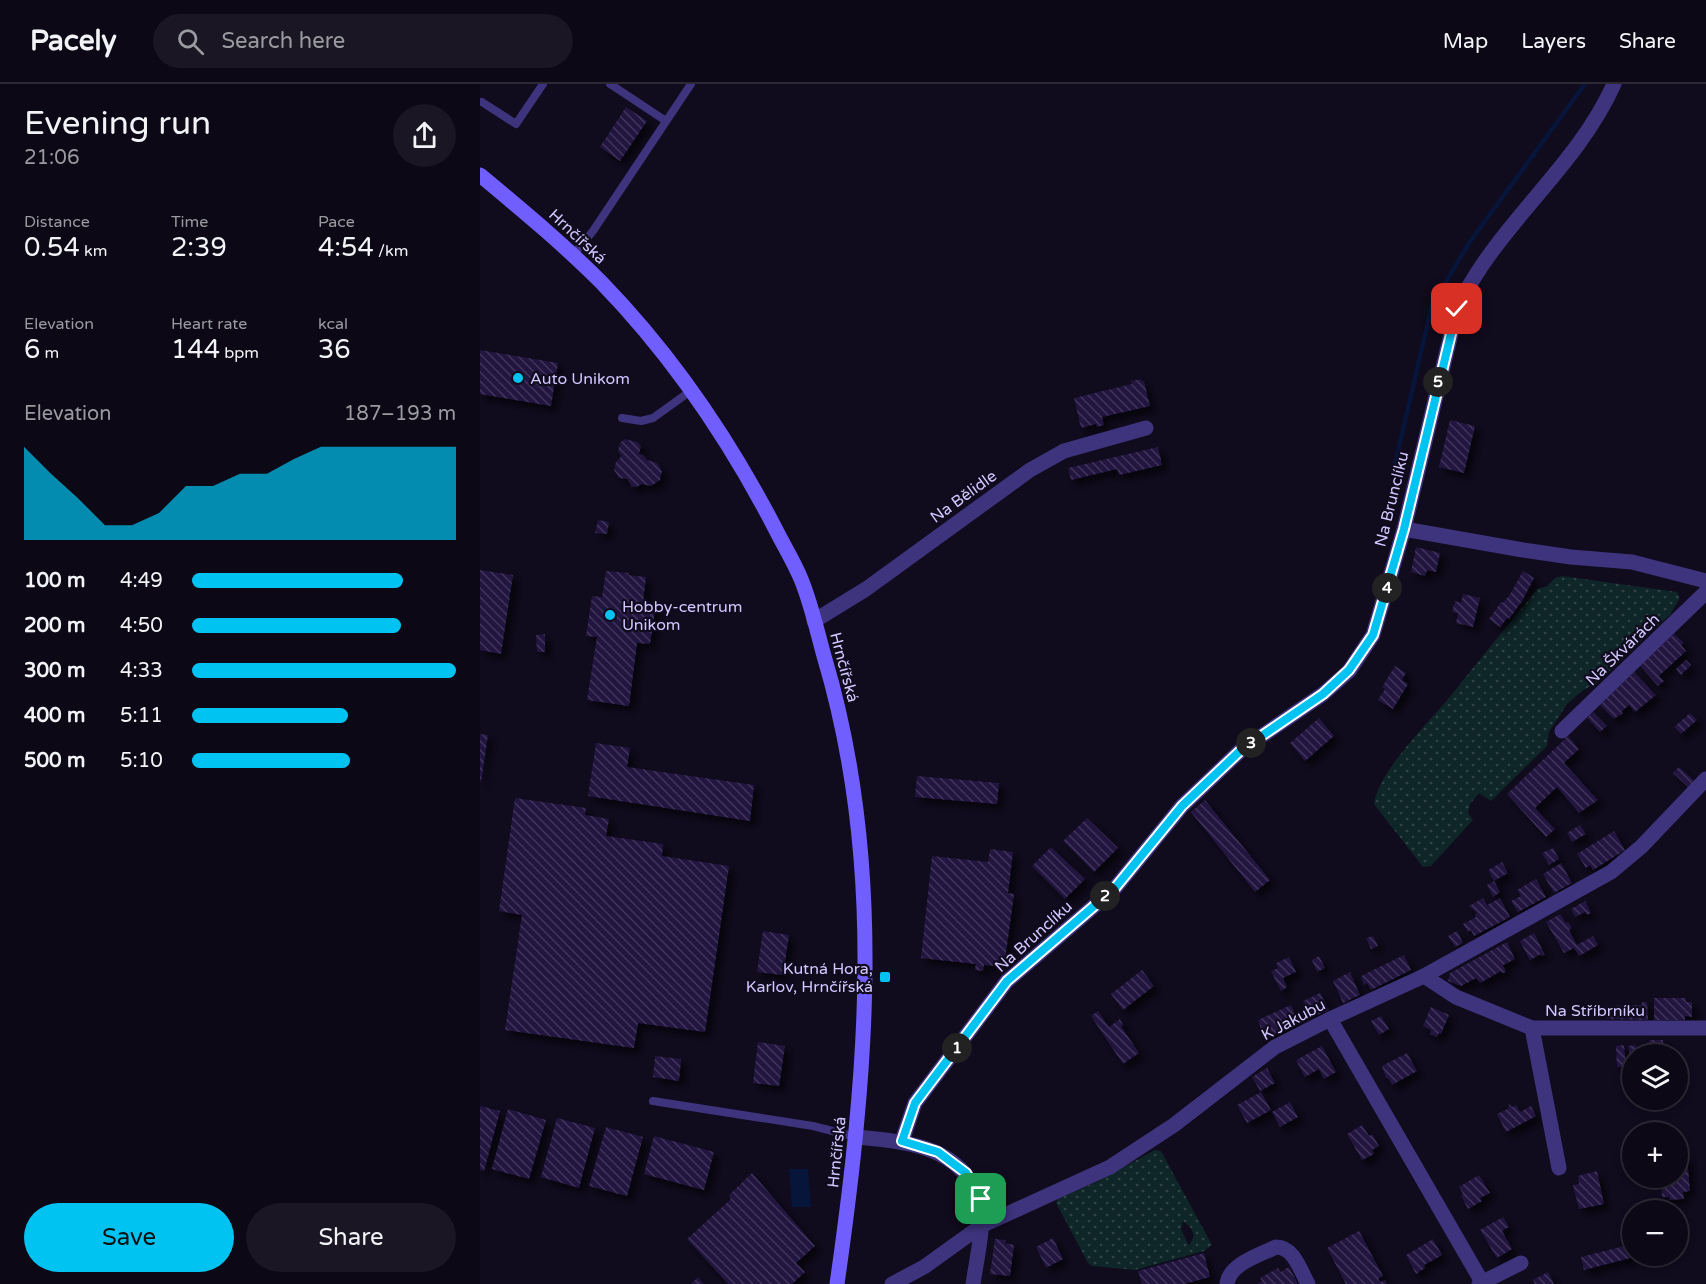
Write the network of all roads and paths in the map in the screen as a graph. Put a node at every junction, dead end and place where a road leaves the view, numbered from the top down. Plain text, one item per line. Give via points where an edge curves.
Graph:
1 (543, 84) edge
2 (609, 84) edge
3 (691, 84) edge
4 (1614, 84) edge
5 (482, 102) dead end
6 (666, 122) junction
7 (481, 179) edge
8 (573, 255) junction
9 (693, 390) junction
10 (622, 418) dead end
11 (1146, 428) dead end
12 (1404, 529) junction
13 (1706, 582) edge
14 (1706, 592) edge
15 (814, 621) junction
16 (1562, 731) dead end
17 (1706, 779) edge
18 (1424, 976) junction
19 (1330, 1019) junction
20 (1532, 1028) junction
21 (1706, 1028) edge
22 (653, 1101) dead end
23 (856, 1137) junction
24 (902, 1141) junction
25 (1559, 1168) dead end
26 (981, 1226) junction
27 (1521, 1263) dead end
28 (1480, 1283) edge
29 (837, 1284) edge
30 (892, 1284) edge
31 (973, 1284) edge
32 (1227, 1284) edge
33 (1308, 1284) edge

1 - 5 lane via 516,124
2 - 6 lane
3 - 6 lane
4 - 12 street, Na Brunclíku via 1580,142 1493,248 1465,291 1440,374
6 - 8 lane
7 - 8 main road, Hrnčířská
8 - 9 main road, Hrnčířská via 610,292
9 - 10 lane via 653,418
9 - 15 main road, Hrnčířská via 758,495 802,581
11 - 15 street, Na Bělidle via 1064,451 1030,470 866,589
12 - 13 street via 1571,557 1632,561
12 - 24 street, Na Brunclíku via 1373,635 1349,670 1323,694 1241,750 1182,806 1115,888 1007,981 915,1103
14 - 16 street, Na Škvárách
15 - 23 main road, Hrnčířská via 852,771 861,837 865,996
17 - 18 street, K Jakubu via 1641,847 1611,872
18 - 19 street, K Jakubu
18 - 20 street, Na Stříbrníku via 1456,997
19 - 26 street, K Jakubu via 1275,1047 1174,1125 1110,1167
19 - 28 street
20 - 21 street, Na Stříbrníku
20 - 25 street
22 - 23 lane via 813,1126
23 - 24 street
23 - 29 main road, Hrnčířská
24 - 26 street via 938,1152 966,1173 981,1199
26 - 30 street, K Jakubu via 924,1267
26 - 31 street
27 - 28 street
32 - 33 street via 1233,1270 1282,1247 1292,1253

